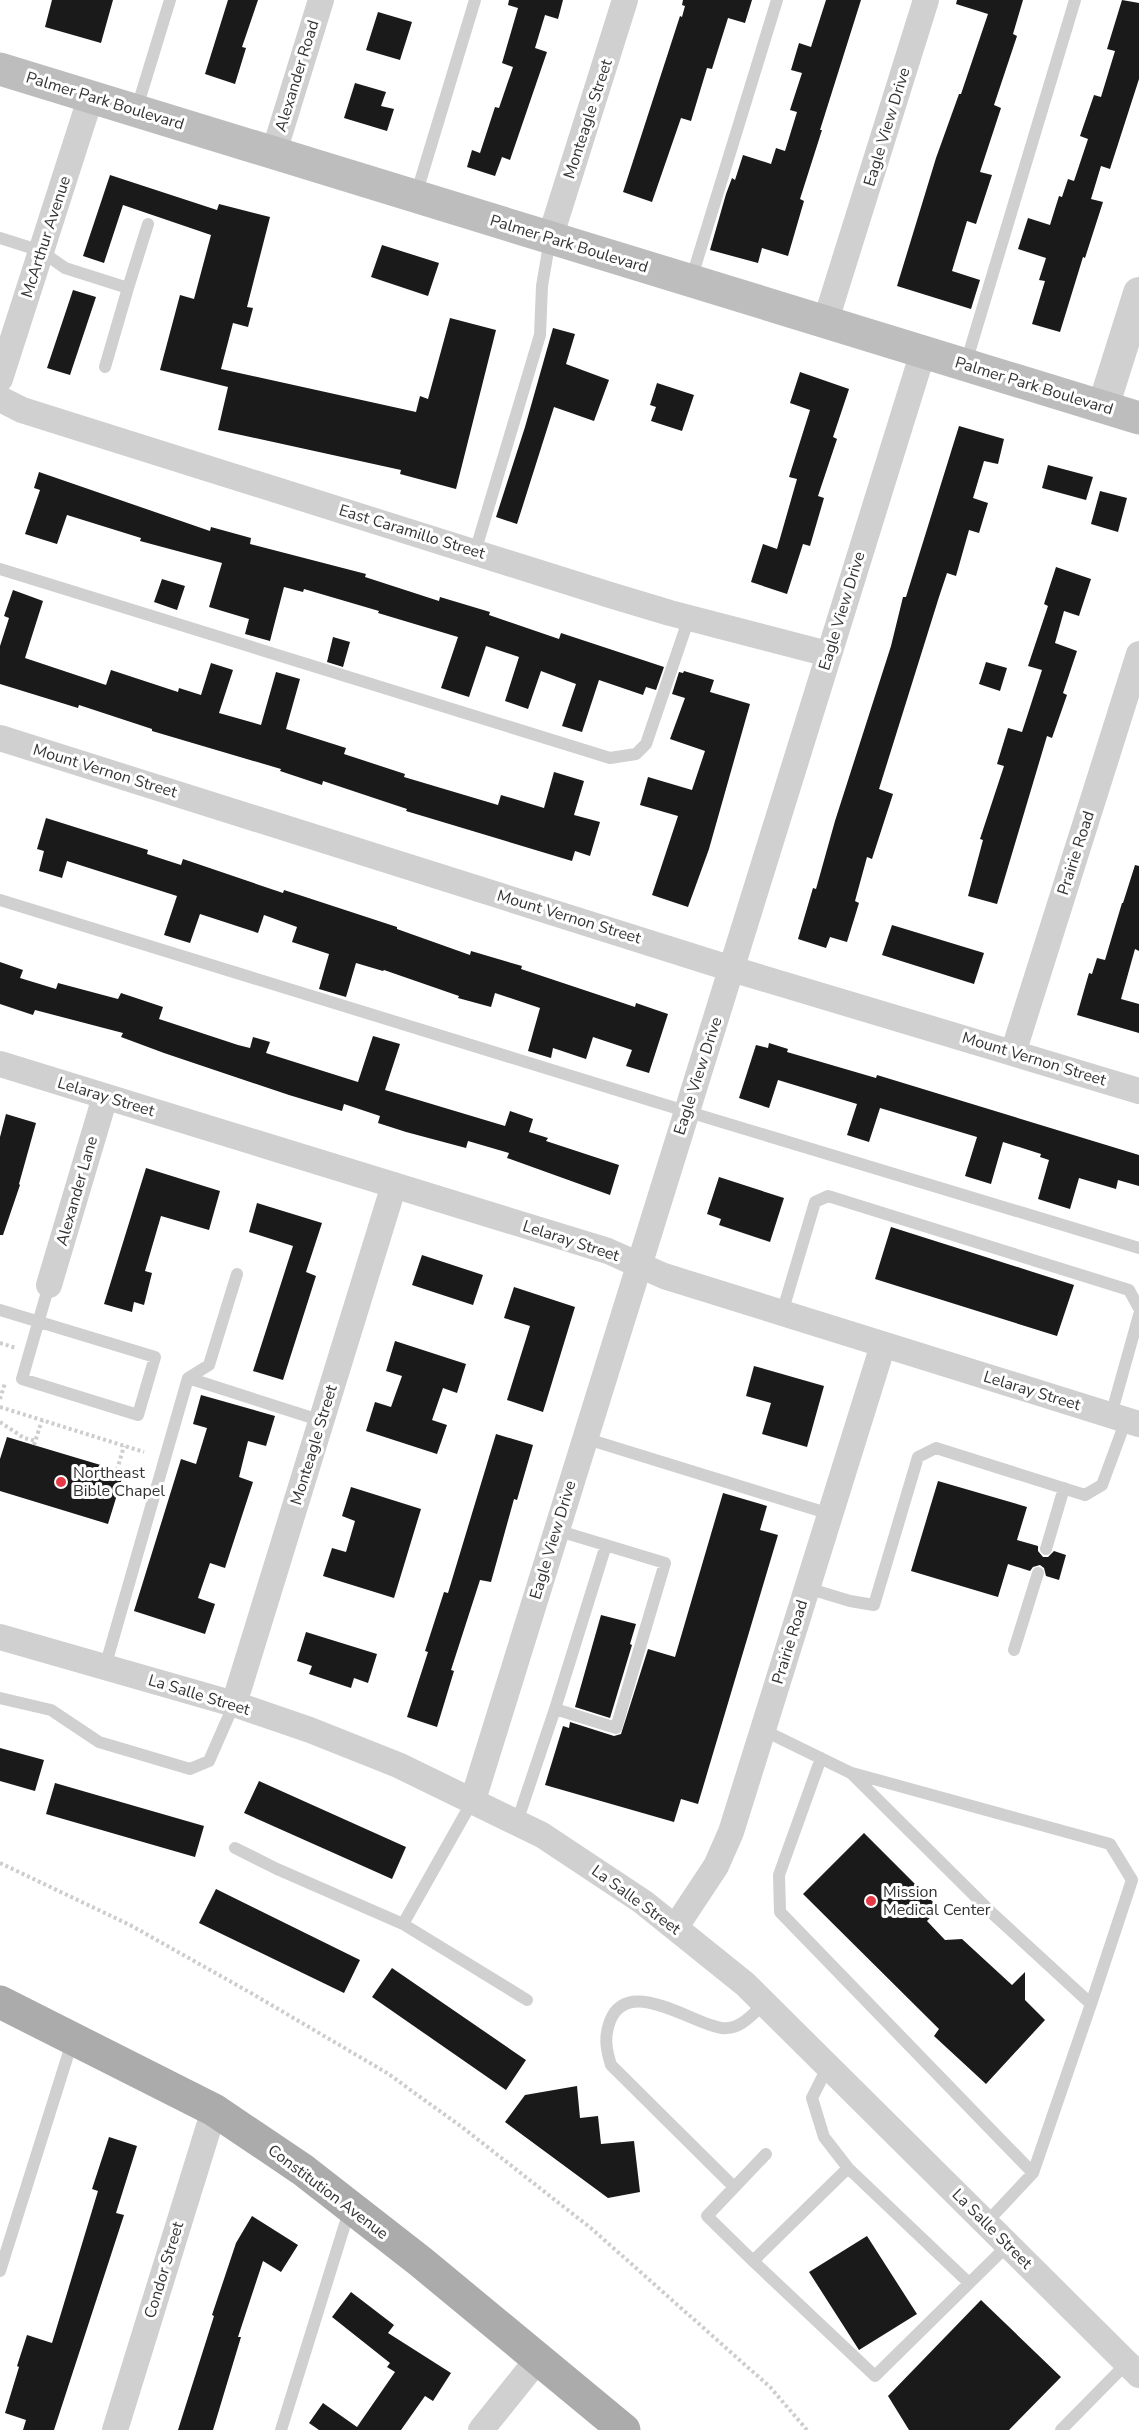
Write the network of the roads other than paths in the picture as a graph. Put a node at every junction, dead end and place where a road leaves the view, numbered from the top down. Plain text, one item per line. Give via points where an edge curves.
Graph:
1 (170, 0) edge
2 (321, 0) edge
3 (475, 0) edge
4 (625, 0) edge
5 (777, 0) edge
6 (926, 0) edge
7 (1075, 0) edge
8 (0, 69) edge
9 (91, 96) junction
10 (136, 111) junction
11 (274, 152) junction
12 (416, 196) junction
13 (148, 224) dead end
14 (0, 238) edge
15 (550, 238) junction
16 (41, 251) junction
17 (690, 281) junction
18 (128, 288) junction
19 (1139, 293) edge
20 (825, 323) junction
21 (923, 352) junction
22 (965, 364) junction
23 (105, 367) dead end
24 (0, 379) edge
25 (0, 399) edge
26 (1103, 407) junction
27 (1139, 418) edge
28 (475, 552) junction
29 (0, 569) edge
30 (689, 618) junction
31 (828, 654) junction
32 (1139, 654) edge
33 (0, 738) edge
34 (0, 900) edge
35 (732, 969) junction
36 (1013, 1053) junction
37 (0, 1064) edge
38 (1139, 1091) edge
39 (105, 1097) junction
40 (686, 1112) junction
41 (394, 1185) junction
42 (1139, 1248) edge
43 (638, 1264) junction
44 (237, 1274) dead end
45 (49, 1285) joint
46 (1139, 1308) edge
47 (0, 1310) edge
48 (782, 1313) junction
49 (1139, 1315) edge
50 (39, 1322) junction
51 (883, 1345) junction
52 (188, 1378) junction
53 (1125, 1420) edge
54 (322, 1421) junction
55 (584, 1438) junction
56 (1064, 1488) junction
57 (830, 1514) junction
58 (556, 1530) junction
59 (606, 1545) junction
60 (1046, 1549) dead end
61 (1038, 1573) dead end
62 (807, 1587) junction
63 (0, 1637) edge
64 (1014, 1650) dead end
65 (105, 1667) junction
66 (0, 1698) edge
67 (234, 1704) junction
68 (555, 1709) junction
69 (763, 1730) junction
70 (821, 1758) junction
71 (851, 1773) junction
72 (473, 1800) junction
73 (517, 1822) junction
74 (235, 1848) dead end
75 (403, 1924) junction
76 (675, 1928) junction
77 (527, 2000) dead end
78 (0, 2002) edge
79 (765, 2003) junction
80 (1091, 2004) junction
81 (73, 2038) junction
82 (828, 2066) junction
83 (214, 2110) junction
84 (766, 2154) dead end
85 (848, 2168) junction
86 (1033, 2173) junction
87 (734, 2187) junction
88 (350, 2207) junction
89 (986, 2223) junction
90 (1008, 2245) junction
91 (753, 2261) junction
92 (0, 2271) edge
93 (969, 2283) junction
94 (537, 2359) junction
95 (1133, 2369) edge
96 (115, 2430) edge
97 (281, 2430) edge
98 (481, 2430) edge
99 (624, 2430) edge
100 (1061, 2430) edge

1 - 10 lane
2 - 11 street, Alexander Road
3 - 12 lane
4 - 15 street, Monteagle Street
5 - 17 lane
6 - 20 street, Eagle View Drive
7 - 22 lane
8 - 9 main road, Palmer Park Boulevard
9 - 10 main road, Palmer Park Boulevard
9 - 16 street, McArthur Avenue
10 - 11 main road, Palmer Park Boulevard
11 - 12 main road, Palmer Park Boulevard
12 - 15 main road, Palmer Park Boulevard
13 - 18 lane
14 - 16 lane
15 - 17 main road, Palmer Park Boulevard
15 - 28 lane via 542,286 540,335
16 - 18 lane via 65,268
16 - 24 street, McArthur Avenue
17 - 20 main road, Palmer Park Boulevard
18 - 23 lane
19 - 26 street
20 - 21 main road, Palmer Park Boulevard
21 - 22 main road, Palmer Park Boulevard
21 - 31 street, Eagle View Drive
22 - 26 main road, Palmer Park Boulevard
25 - 28 street, East Caramillo Street via 22,410
26 - 27 main road, Palmer Park Boulevard
28 - 30 street, East Caramillo Street
29 - 30 lane via 610,758 636,753 646,744
30 - 31 street, East Caramillo Street
31 - 35 street, Eagle View Drive
32 - 36 street, Prairie Road
33 - 35 street, Mount Vernon Street
34 - 40 lane
35 - 36 street, Mount Vernon Street
35 - 40 street, Eagle View Drive
36 - 38 street, Mount Vernon Street
37 - 39 street, Lelaray Street
39 - 41 street, Lelaray Street
39 - 45 street, Alexander Lane
40 - 42 lane
40 - 43 street, Eagle View Drive
41 - 43 street, Lelaray Street via 608,1251
41 - 54 street, Monteagle Street
43 - 48 street, Lelaray Street
43 - 55 street, Eagle View Drive
44 - 52 lane via 210,1365
45 - 50 lane
46 - 48 lane via 1129,1290 828,1196 815,1202
47 - 50 lane
48 - 51 street, Lelaray Street
49 - 53 lane
50 - 50 lane via 22,1379 138,1415 155,1357
51 - 53 street, Lelaray Street
51 - 57 street, Prairie Road
52 - 54 lane
52 - 65 lane
53 - 56 lane via 1102,1485 1085,1495
54 - 67 street, Monteagle Street
55 - 57 lane
55 - 58 street, Eagle View Drive
56 - 60 lane
56 - 62 lane via 936,1448 918,1457 874,1605
57 - 62 street, Prairie Road
58 - 59 lane
58 - 72 street, Eagle View Drive
59 - 68 lane
59 - 68 lane via 665,1563 616,1728
61 - 64 lane
62 - 69 street, Prairie Road
63 - 65 street, La Salle Street
65 - 67 street, La Salle Street
66 - 67 lane via 51,1710 99,1742 189,1769 209,1761
67 - 72 street, La Salle Street via 376,1756
68 - 73 lane
69 - 70 lane
69 - 76 street, Prairie Road via 731,1832 716,1866
70 - 71 lane
70 - 86 lane via 778,1875 780,1912
71 - 80 lane via 993,1914
71 - 80 lane via 1110,1844 1132,1880
72 - 73 street, La Salle Street
72 - 75 lane
73 - 76 street, La Salle Street via 643,1902
74 - 75 lane
75 - 77 lane
76 - 79 street, La Salle Street
78 - 81 main road, Constitution Avenue
79 - 82 street, La Salle Street
79 - 87 lane via 740,2026 722,2028 648,2002 631,2001 614,2012 606,2030 605,2045 611,2065
80 - 86 lane
81 - 83 main road, Constitution Avenue
81 - 92 lane
82 - 85 lane via 812,2098 824,2137
82 - 89 street, La Salle Street
83 - 88 main road, Constitution Avenue
83 - 96 street, Condor Street
84 - 87 lane
85 - 91 lane
85 - 93 lane
86 - 89 lane
87 - 91 lane via 707,2216
88 - 94 main road, Constitution Avenue
88 - 97 lane
89 - 90 street, La Salle Street
90 - 93 lane
90 - 95 street, La Salle Street
91 - 93 lane via 875,2376
94 - 98 street
94 - 99 main road, Constitution Avenue
95 - 100 lane

